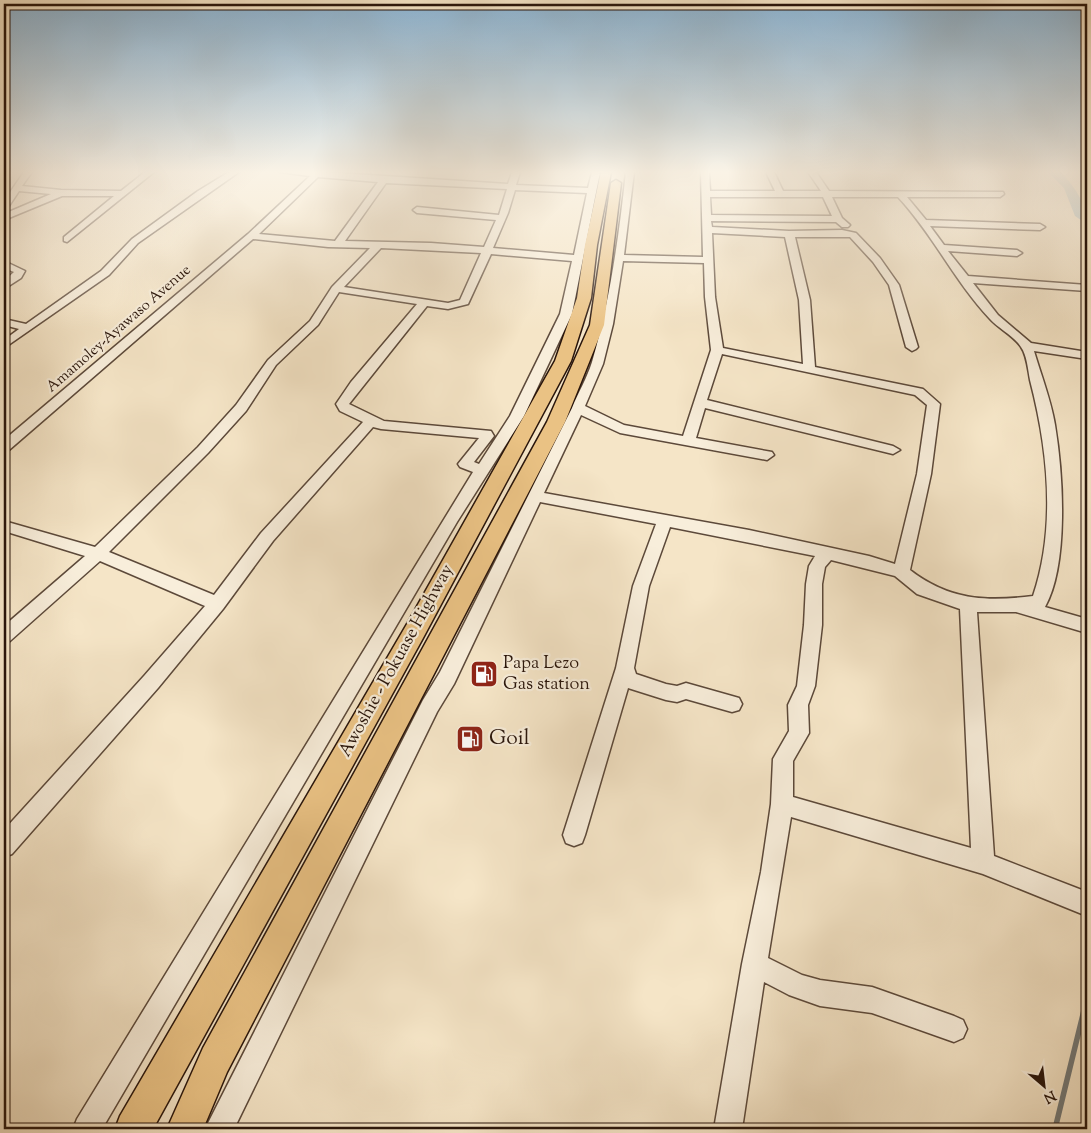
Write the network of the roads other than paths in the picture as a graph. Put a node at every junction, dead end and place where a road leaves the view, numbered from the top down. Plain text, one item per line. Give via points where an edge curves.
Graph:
1 (84, 225) edge
2 (157, 225) edge
3 (263, 225) edge
4 (352, 225) edge
5 (498, 225) edge
6 (583, 225) edge
7 (595, 225) edge
8 (618, 225) edge
9 (619, 225) edge
10 (706, 225) edge
11 (843, 225) edge
12 (923, 225) edge
13 (977, 225) edge
14 (1040, 227) dead end
15 (706, 230) junction
16 (789, 234) junction
17 (850, 234) junction
18 (251, 236) junction
19 (67, 239) dead end
20 (339, 243) junction
21 (379, 244) junction
22 (942, 248) junction
23 (487, 250) junction
24 (1017, 253) dead end
25 (577, 258) junction
26 (618, 258) junction
27 (710, 260) junction
28 (4, 264) edge
29 (965, 279) junction
30 (4, 286) edge
31 (1087, 288) edge
32 (336, 289) junction
33 (424, 303) junction
34 (4, 322) edge
35 (27, 328) junction
36 (4, 345) edge
37 (1027, 346) junction
38 (912, 347) dead end
39 (717, 350) junction
40 (1087, 355) edge
41 (809, 368) junction
42 (702, 402) junction
43 (578, 408) junction
44 (372, 420) junction
45 (688, 442) junction
46 (4, 447) edge
47 (529, 448) junction
48 (893, 450) dead end
49 (767, 456) dead end
50 (483, 472) junction
51 (534, 496) junction
52 (665, 520) junction
53 (4, 526) edge
54 (95, 554) junction
55 (826, 554) junction
56 (901, 572) junction
57 (217, 604) junction
58 (968, 605) junction
59 (1016, 605) junction
60 (1087, 626) edge
61 (4, 636) edge
62 (625, 668) junction
63 (732, 704) dead end
64 (782, 804) junction
65 (574, 835) dead end
66 (4, 846) edge
67 (983, 863) junction
68 (1087, 904) edge
69 (754, 964) junction
70 (954, 1030) dead end
71 (87, 1129) edge
72 (133, 1129) edge
73 (185, 1129) edge
74 (219, 1129) edge
75 (728, 1129) edge

1 - 19 street
2 - 35 street via 135,241 105,273
3 - 18 street, Amamoley-Ayawaso Avenue
4 - 20 street
5 - 23 street
6 - 25 street
7 - 47 main road, Awoshie - Pokuase Highway via 584,298
8 - 47 main road, Awoshie - Pokuase Highway via 597,325 556,422
9 - 26 street
10 - 15 street
11 - 17 street
12 - 22 street
13 - 14 street
15 - 16 street
15 - 27 street
16 - 17 street
16 - 41 street via 804,301
17 - 38 street via 860,240 894,285
18 - 20 street
18 - 46 street, Amamoley-Ayawaso Avenue
20 - 21 street
21 - 23 street
21 - 32 street
22 - 24 street
22 - 29 street
23 - 25 street
23 - 33 street via 464,302 448,306
25 - 50 street via 566,314 517,416
26 - 27 street
26 - 43 street via 597,364
27 - 39 street via 710,296
28 - 30 street via 20,271
29 - 31 street
29 - 37 street via 994,317
32 - 33 street
32 - 54 street via 314,322 272,363 241,408 122,532
33 - 44 street via 355,384 342,404
34 - 35 street
35 - 36 street
37 - 40 street
37 - 59 street via 1048,423 1054,529 1048,575 1039,602
39 - 41 street
39 - 42 street
41 - 56 street via 919,392 934,404 924,474
42 - 45 street
42 - 48 street
43 - 45 street via 620,429
43 - 51 street
44 - 50 street via 381,425 486,434 465,464
44 - 57 street via 267,537
45 - 49 street
47 - 72 main road, Awoshie - Pokuase Highway via 500,476
47 - 73 main road, Awoshie - Pokuase Highway via 406,705 215,1060
50 - 71 street via 451,518
51 - 52 street
51 - 74 street via 447,678 430,706
52 - 55 street
52 - 62 street via 641,586
53 - 54 street
54 - 57 street via 172,582
54 - 61 street
55 - 56 street
55 - 64 street via 817,566 814,584 806,686 798,705 799,733 783,759
56 - 58 street via 923,589
57 - 66 street
58 - 59 street
58 - 67 street
59 - 60 street
62 - 63 street via 629,680 638,684 677,694 686,691
62 - 65 street
64 - 67 street
64 - 69 street
67 - 68 street
69 - 70 street via 798,986 820,993 872,1000
69 - 75 street

